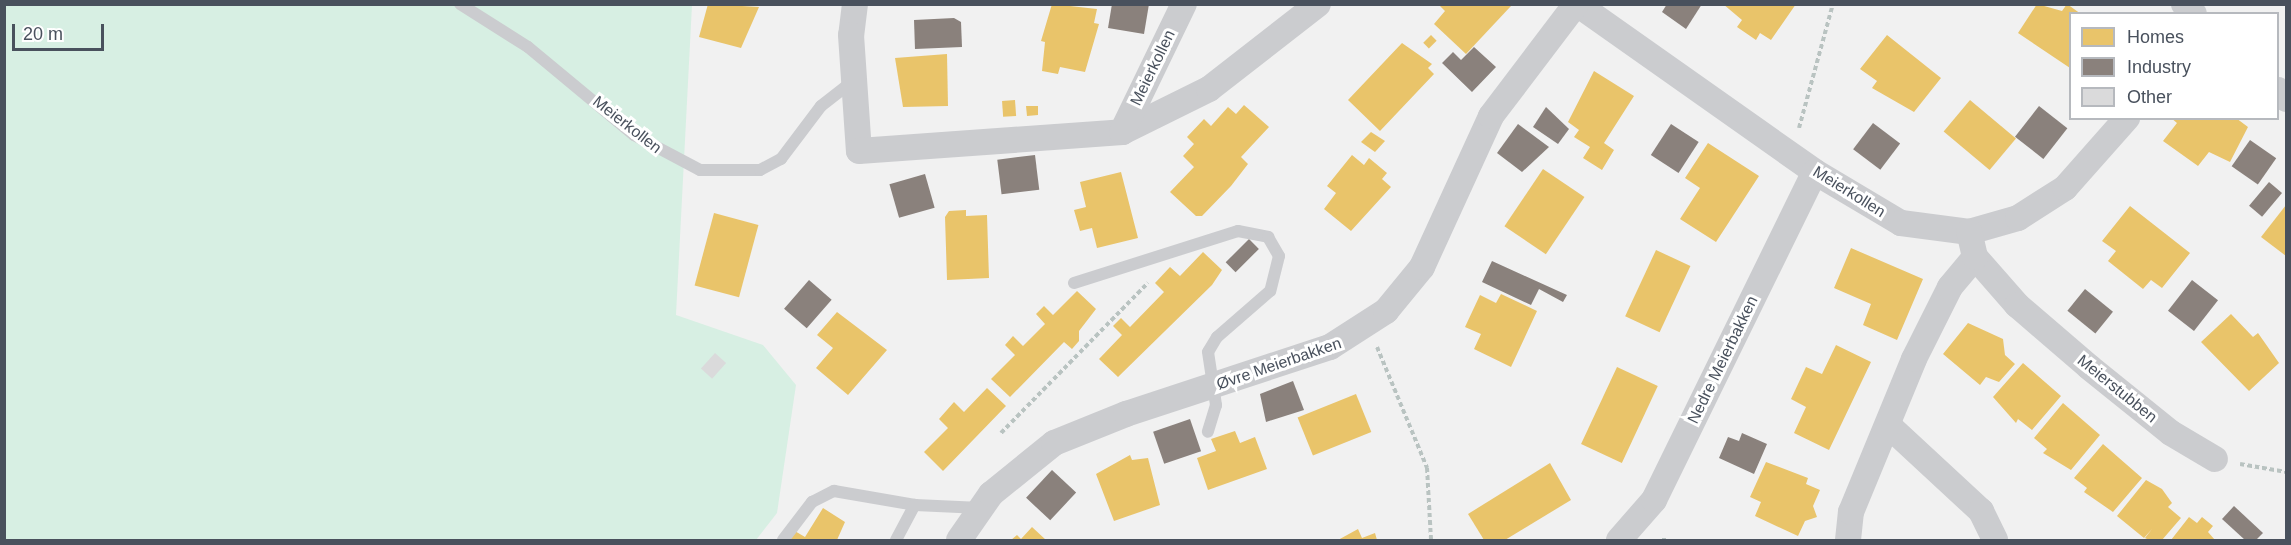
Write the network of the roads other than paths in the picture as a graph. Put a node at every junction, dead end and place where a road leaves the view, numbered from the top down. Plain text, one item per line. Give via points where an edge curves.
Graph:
1 (460, 4) edge
2 (855, 4) edge
3 (1184, 4) edge
4 (1318, 4) edge
5 (1577, 4) edge
6 (853, 81) junction
7 (2125, 120) edge
8 (1122, 132) junction
9 (1815, 172) junction
10 (1969, 232) junction
11 (1975, 257) junction
12 (1074, 283) dead end
13 (1212, 387) junction
14 (1888, 425) junction
15 (1208, 432) dead end
16 (2215, 459) road end
17 (915, 505) junction
18 (981, 508) junction
19 (783, 540) edge
20 (896, 540) edge
21 (959, 540) edge
22 (1619, 540) edge
23 (1848, 540) edge
24 (1995, 540) edge

1 - 6 lane, Meierkollen via 528,47 634,135 700,170 760,170 781,159 821,106
2 - 6 street
3 - 8 street, Meierkollen
4 - 8 street via 1209,88
5 - 9 street, Meierkollen
5 - 13 street, Øvre Meierbakken via 1491,116 1437,237 1407,291 1367,327 1330,347
6 - 8 street via 859,151
7 - 10 street, Meierkollen via 2065,188 2018,218
9 - 10 street, Meierkollen via 1901,223
9 - 22 street, Nedre Meierbakken via 1654,500
10 - 11 street, Meierstubben
11 - 14 street via 1950,286
11 - 16 street, Meierstubben via 2017,305 2089,367 2171,433
12 - 13 lane via 1250,229 1268,237 1280,256 1270,291 1217,337 1208,352
13 - 15 lane via 1216,405
13 - 18 street, Øvre Meierbakken via 1054,443 1014,471
14 - 23 street via 1851,512
14 - 24 street via 1981,511
17 - 18 lane
17 - 19 lane via 834,491 812,502
17 - 20 lane
18 - 21 street, Øvre Meierbakken

